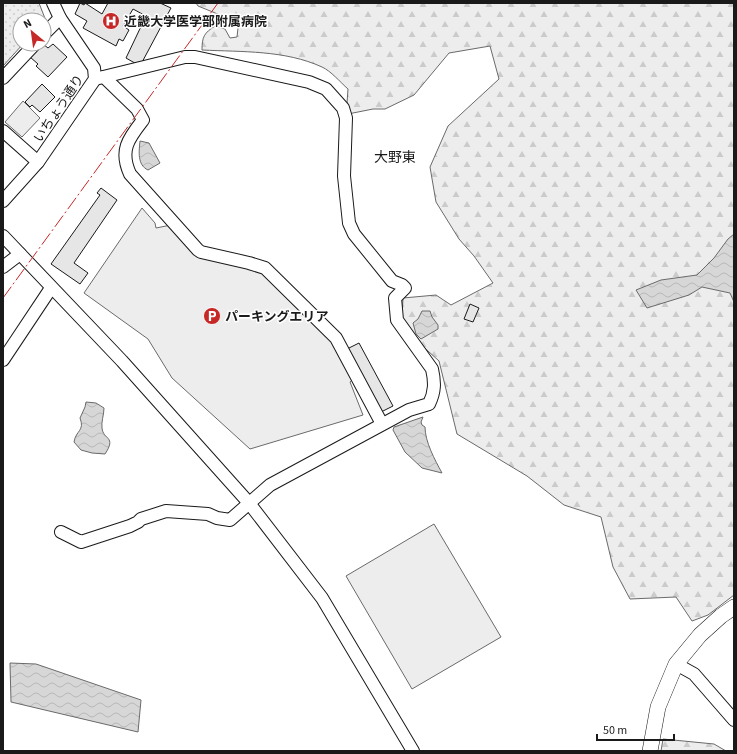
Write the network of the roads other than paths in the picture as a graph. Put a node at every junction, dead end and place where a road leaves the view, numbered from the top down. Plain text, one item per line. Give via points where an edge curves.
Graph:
1 (53, 3) edge
2 (60, 18) junction
3 (52, 26) edge
4 (27, 52) edge
5 (3, 78) edge
6 (99, 78) junction
7 (3, 131) edge
8 (38, 162) junction
9 (3, 201) edge
10 (3, 236) edge
11 (20, 254) junction
12 (3, 267) edge
13 (51, 288) junction
14 (3, 360) edge
15 (382, 424) junction
16 (249, 503) junction
17 (61, 532) dead end
18 (734, 606) edge
19 (676, 664) junction
20 (734, 720) edge
21 (413, 751) edge
22 (650, 751) edge

1 - 2 street, いちょう通り
2 - 3 street
2 - 6 street, いちょう通り
4 - 5 street
6 - 8 street, いちょう通り
6 - 15 street via 137,109 143,120 129,138 125,151 125,163 130,174 198,250 265,268 336,338
6 - 15 street via 185,57 195,57 309,82 326,89 343,108 346,118 344,176 349,223 354,234 392,282 405,288 394,298 397,320 432,369 434,379 433,396 429,404 409,410
7 - 8 street
8 - 9 street, いちょう通り
10 - 11 street
11 - 12 street
11 - 13 street
13 - 14 street
13 - 16 street via 122,361
15 - 16 street via 270,485
16 - 17 street via 230,520 208,514 166,511 81,542
16 - 21 street via 322,598
18 - 19 main road via 700,635
19 - 20 street via 694,674
19 - 22 main road via 658,707

